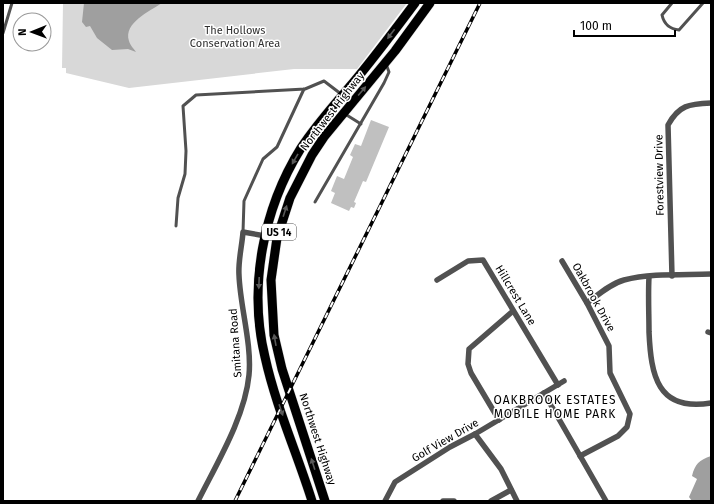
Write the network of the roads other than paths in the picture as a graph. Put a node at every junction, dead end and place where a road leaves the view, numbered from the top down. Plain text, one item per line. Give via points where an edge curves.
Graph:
1 (12, 3) edge
2 (415, 3) edge
3 (430, 3) edge
4 (672, 3) edge
5 (703, 3) edge
6 (3, 33) edge
7 (385, 62) junction
8 (304, 89) junction
9 (342, 96) junction
10 (711, 103) edge
11 (344, 113) junction
12 (361, 124) junction
13 (315, 202) dead end
14 (176, 226) dead end
15 (243, 232) junction
16 (266, 235) junction
17 (277, 238) junction
18 (562, 261) dead end
19 (711, 274) edge
20 (672, 276) junction
21 (649, 277) junction
22 (437, 280) dead end
23 (587, 303) junction
24 (513, 311) junction
25 (564, 381) dead end
26 (558, 385) junction
27 (544, 393) junction
28 (711, 403) edge
29 (498, 420) junction
30 (475, 434) junction
31 (580, 456) junction
32 (511, 490) junction
33 (198, 501) edge
34 (312, 501) edge
35 (325, 501) edge
36 (386, 501) edge
37 (443, 501) edge
38 (454, 501) edge
39 (491, 501) edge
40 (517, 501) edge
41 (606, 501) edge

1 - 6 lane
2 -> 9 main road, Northwest Highway / US 14
3 - 7 main road, Northwest Highway / US 14
4 - 5 lane via 662,16 663,21 674,30 679,30
11 -> 7 main road, Northwest Highway / US 14
7 - 12 lane via 389,70 387,77
8 - 9 lane via 324,81
8 - 14 lane via 196,95 183,106 185,174 178,198
8 - 15 lane via 278,147 263,159 244,201
9 -> 16 main road, Northwest Highway / US 14 via 314,130 289,170 275,201
10 - 20 street, Forestview Drive via 692,104 682,108 668,126
11 - 12 lane
17 -> 11 main road, Northwest Highway / US 14 via 300,176 324,137
12 - 13 lane
15 - 16 street
15 - 33 street, Smitana Road via 239,274 250,372 247,392 235,424
16 - 17 street
16 -> 34 main road, Northwest Highway / US 14 via 261,259 258,300 264,356
35 -> 17 main road, Northwest Highway / US 14 via 282,369 274,335 271,280
18 - 23 street, Oakbrook Drive
19 - 20 street
20 - 21 street
21 - 23 street via 623,280
21 - 28 street via 650,355 652,371 658,384 676,401 690,404
22 - 24 street, Hillcrest Lane via 468,261 483,260
23 - 31 street, Oakbrook Drive via 609,346 610,373 630,414 627,427 618,436
24 - 26 street, Hillcrest Lane
24 - 29 street via 469,349 468,364 471,373
25 - 26 street, Golf View Drive
26 - 27 street, Golf View Drive
27 - 29 street, Golf View Drive
27 - 31 street
29 - 30 street, Golf View Drive
30 - 32 street via 501,469
30 - 36 street, Golf View Drive via 395,482
31 - 41 street
32 - 39 street
32 - 40 street
37 - 38 street

